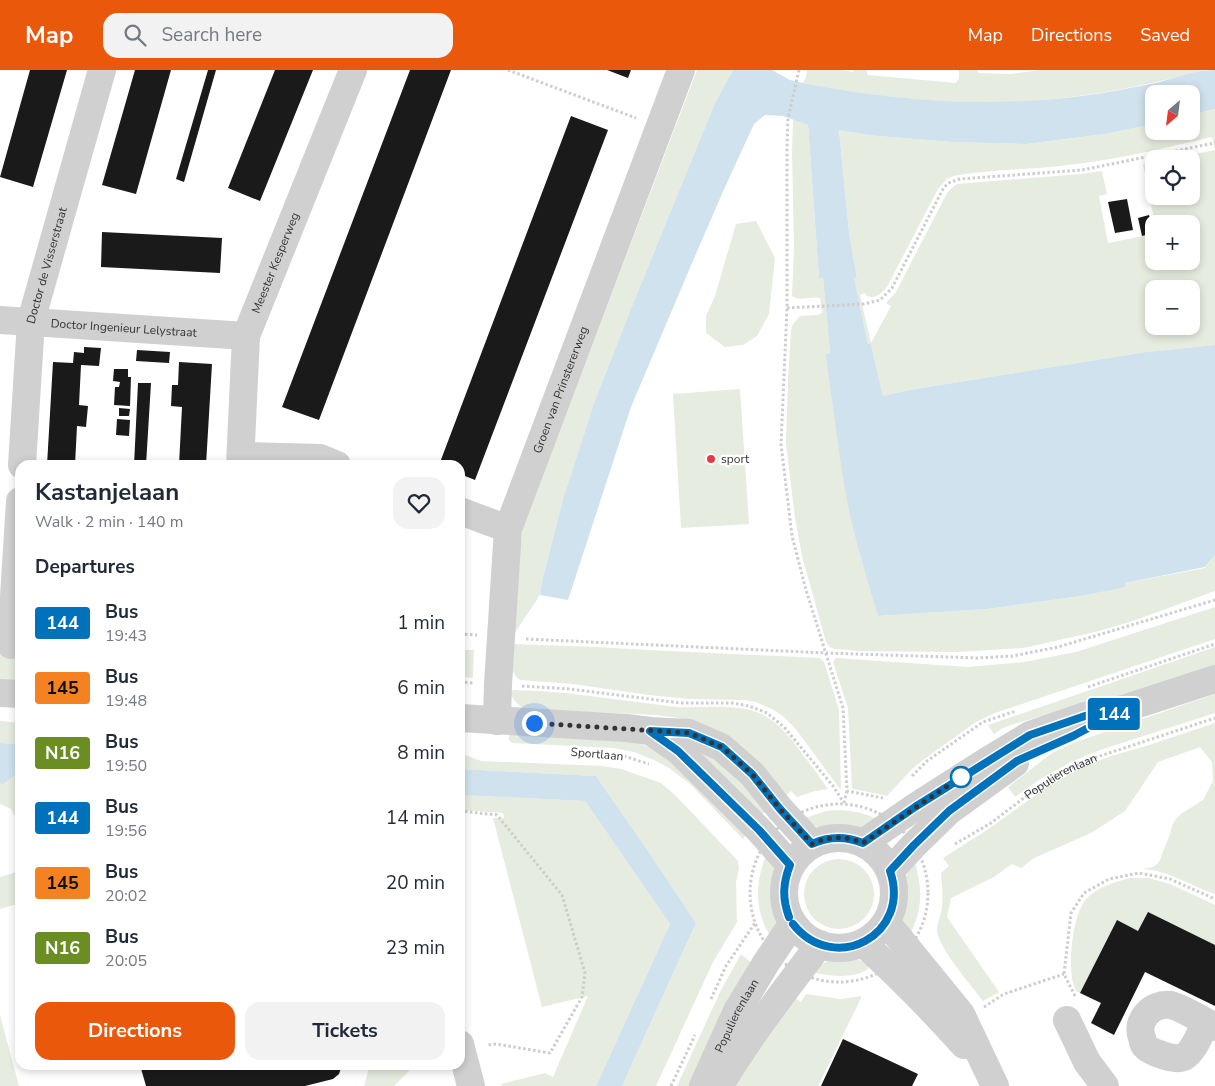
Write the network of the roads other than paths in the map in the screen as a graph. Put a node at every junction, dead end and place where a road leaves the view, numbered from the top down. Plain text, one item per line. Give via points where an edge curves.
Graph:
1 (102, 70) edge
2 (353, 70) edge
3 (681, 70) edge
4 (0, 320) edge
5 (31, 321) junction
6 (246, 336) junction
7 (22, 460) edge
8 (240, 460) edge
9 (325, 460) edge
10 (465, 513) edge
11 (508, 529) junction
12 (15, 573) edge
13 (10, 645) edge
14 (1215, 679) edge
15 (0, 693) edge
16 (15, 694) edge
17 (1124, 709) junction
18 (465, 718) edge
19 (497, 721) junction
20 (650, 731) junction
21 (863, 843) junction
22 (812, 844) junction
23 (790, 865) junction
24 (890, 871) junction
25 (886, 922) junction
26 (793, 924) junction
27 (863, 943) junction
28 (820, 944) junction
29 (1067, 1020) road end
30 (465, 1064) edge
31 (992, 1080) edge
32 (471, 1086) edge
33 (703, 1086) edge
34 (719, 1086) edge
35 (1105, 1086) edge

1 - 5 street, Doctor de Visserstraat
2 - 6 street, Meester Kesperweg
3 - 11 street, Groen van Prinstererweg
4 - 5 street, Doctor Ingenieur Lelystraat
5 - 6 street, Doctor Ingenieur Lelystraat
5 - 7 street, Doctor de Visserstraat
6 - 8 street, Meester Kesperweg
8 - 9 street
10 - 11 street
11 - 19 street, Groen van Prinstererweg
12 - 13 street
14 - 17 street
15 - 16 street
17 - 21 street via 1085,716 1030,735
17 - 24 street via 1017,761 949,811
18 - 19 street
19 - 20 street
20 - 22 street via 689,733 722,747 752,774
20 - 23 street via 678,751
21 - 22 street via 835,837
21 - 24 street via 881,856
22 - 23 street
23 - 26 street via 783,892
24 - 25 street via 894,892
25 - 27 street
25 - 31 street via 960,1014
26 - 28 street via 803,935
26 - 33 street, Populierenlaan via 737,1011
27 - 28 street via 843,948
27 - 31 street via 946,1025
28 - 34 street, Populierenlaan via 760,1024
29 - 35 street via 1087,1062
30 - 32 street

